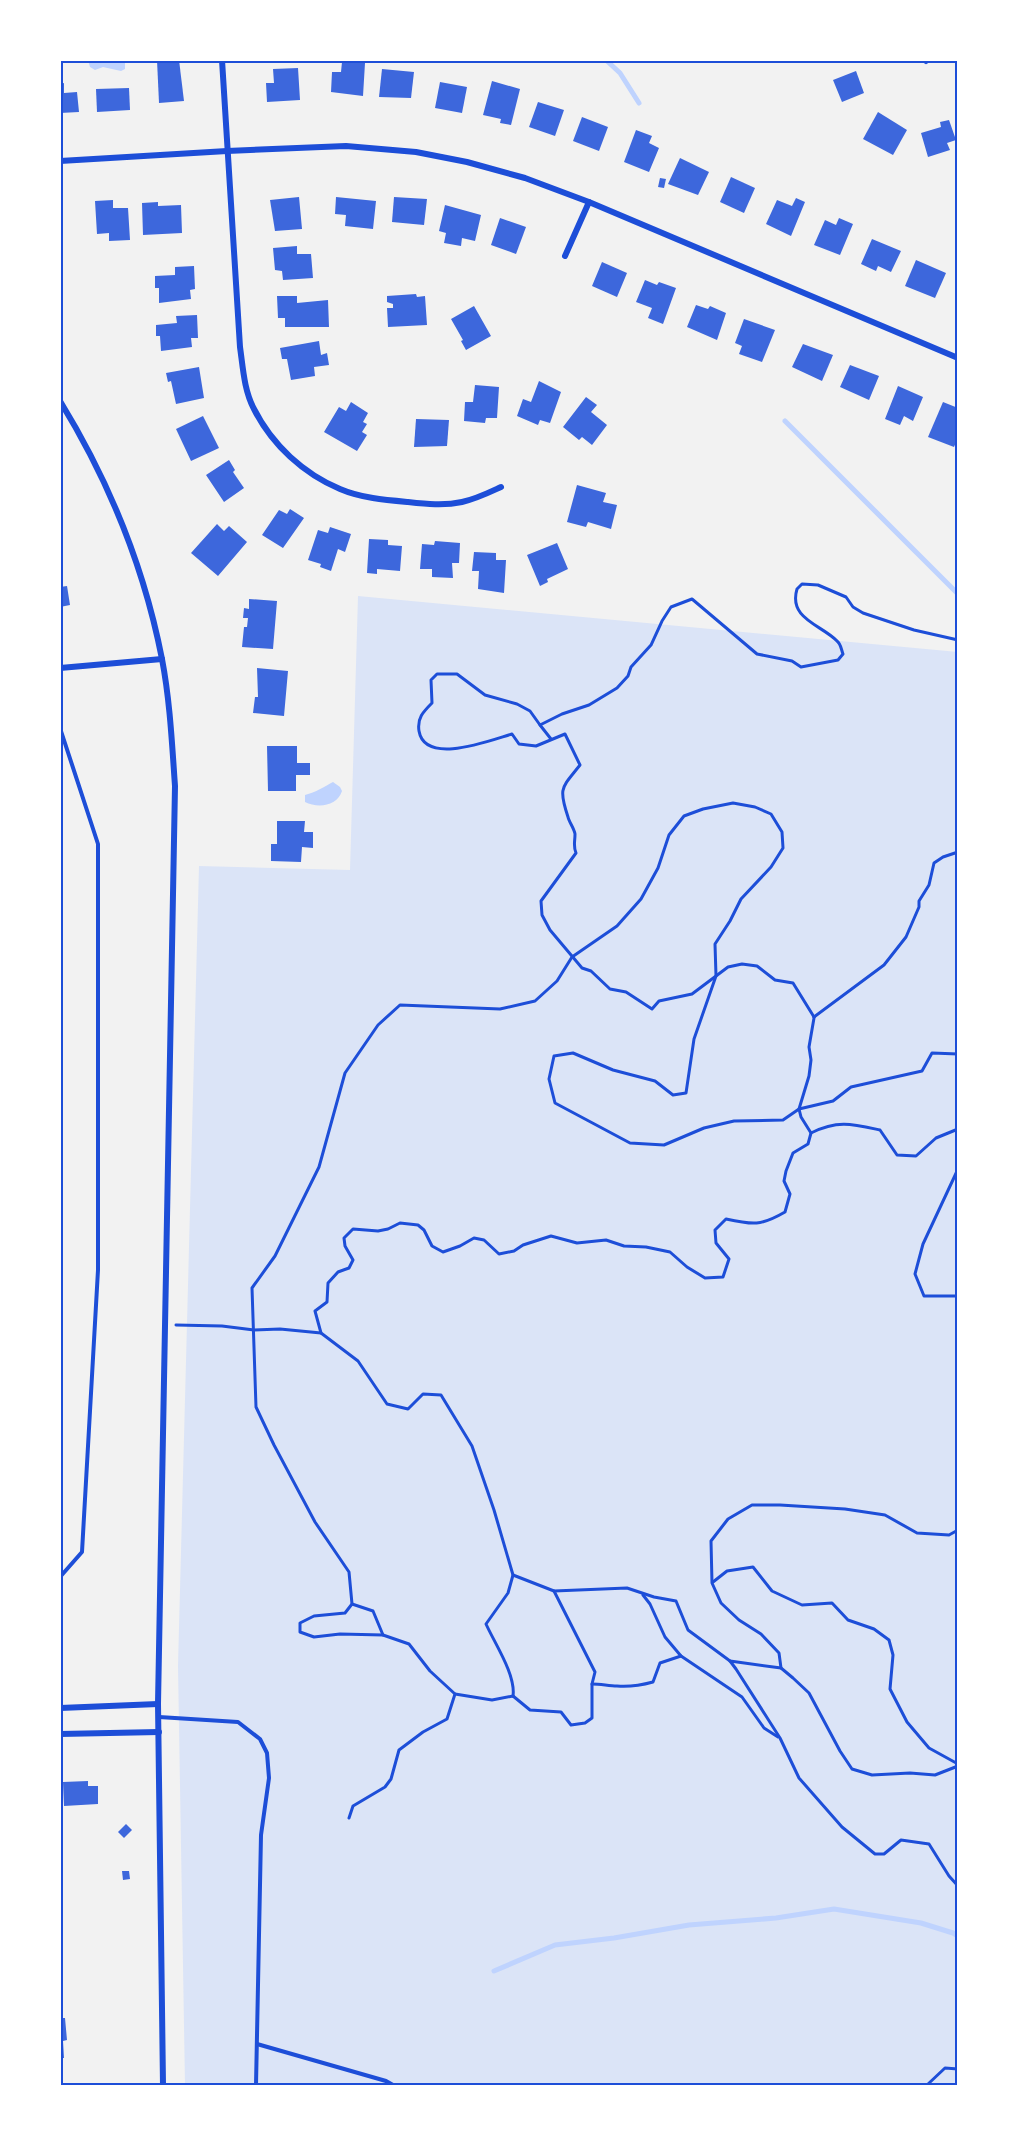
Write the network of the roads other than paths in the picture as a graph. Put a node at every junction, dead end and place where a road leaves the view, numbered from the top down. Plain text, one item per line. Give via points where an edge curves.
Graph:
1 (222, 60) edge
2 (227, 151) junction
3 (60, 161) edge
4 (589, 202) junction
5 (565, 256) dead end
6 (958, 358) edge
7 (60, 401) edge
8 (501, 487) dead end
9 (162, 659) junction
10 (60, 669) edge
11 (60, 728) edge
12 (60, 1577) edge
13 (158, 1704) junction
14 (60, 1708) edge
15 (159, 1717) junction
16 (159, 1732) junction
17 (60, 1734) edge
18 (257, 2044) junction
19 (163, 2085) edge
20 (256, 2085) edge
21 (393, 2085) edge

1 - 2 street
2 - 3 street
2 - 4 street via 346,146 416,152 525,178
2 - 8 street via 245,384 254,409 271,436 315,476 341,490 372,498 443,505 479,497
4 - 5 street
4 - 6 street
7 - 9 street via 84,440 127,533
9 - 10 street
9 - 13 street via 175,786
11 - 12 lane via 98,844 98,1270 82,1552
13 - 14 street
13 - 15 street
15 - 16 street
15 - 18 lane via 238,1722 260,1739 267,1753 269,1778 261,1834
16 - 17 street
16 - 19 street
18 - 20 lane
18 - 21 lane

